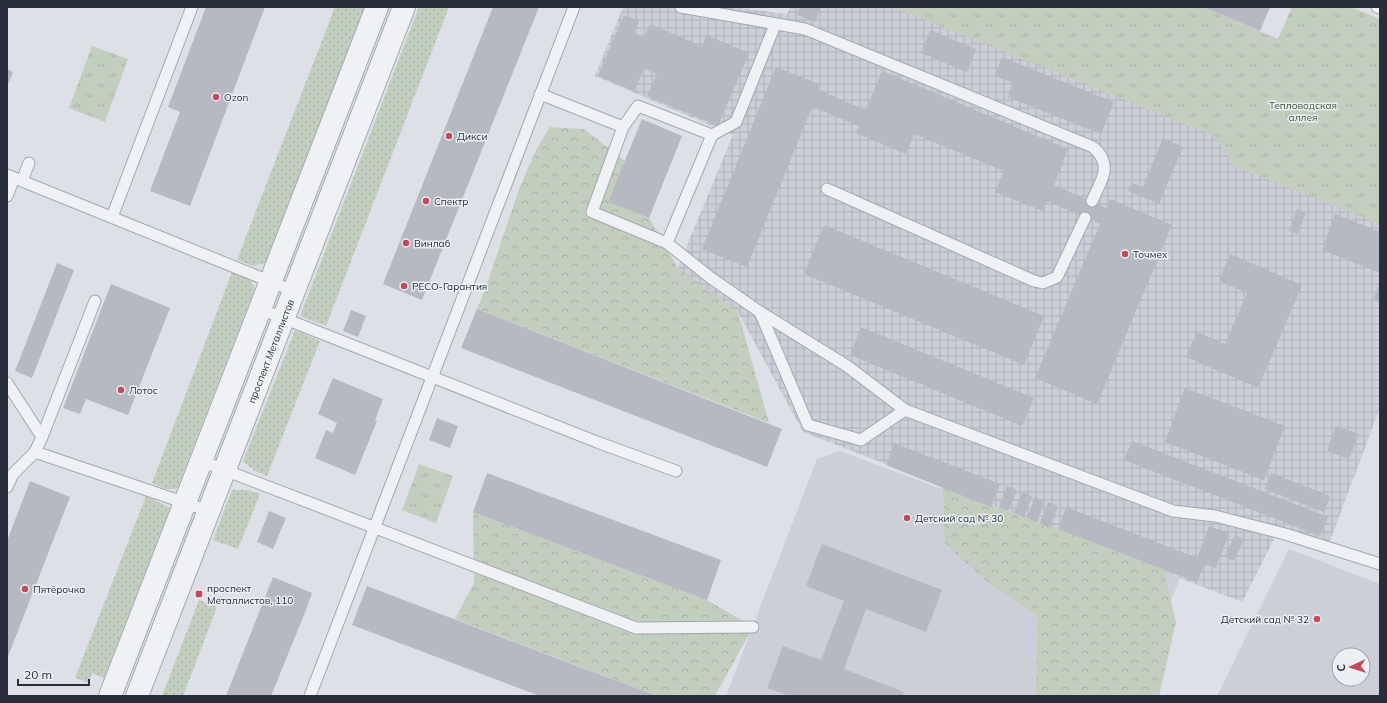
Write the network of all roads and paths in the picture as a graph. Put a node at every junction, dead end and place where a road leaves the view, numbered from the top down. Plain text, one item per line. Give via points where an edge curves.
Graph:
1 (192, 7) edge
2 (377, 7) edge
3 (404, 7) edge
4 (574, 7) edge
5 (681, 7) edge
6 (1377, 7) edge
7 (1380, 8) edge
8 (775, 25) junction
9 (540, 94) junction
10 (623, 127) junction
11 (712, 135) junction
12 (29, 163) dead end
13 (14, 178) edge
14 (827, 189) dead end
15 (7, 196) edge
16 (1092, 201) dead end
17 (112, 217) junction
18 (1085, 218) dead end
19 (667, 243) junction
20 (271, 282) junction
21 (294, 291) junction
22 (95, 301) dead end
23 (260, 309) junction
24 (760, 312) junction
25 (284, 318) junction
26 (432, 377) junction
27 (7, 383) edge
28 (905, 410) junction
29 (42, 437) junction
30 (36, 452) junction
31 (201, 461) junction
32 (225, 471) junction
33 (676, 471) dead end
34 (7, 487) edge
35 (185, 502) junction
36 (209, 511) junction
37 (375, 527) junction
38 (1380, 564) edge
39 (753, 627) dead end
40 (110, 696) edge
41 (137, 696) edge
42 (310, 696) edge

1 - 17 lane
2 - 20 street
3 - 21 street, проспект Металлистов
4 - 9 lane
5 - 8 lane
6 - 7 lane
8 - 11 lane via 736,122
8 - 16 lane via 805,29 1093,147 1105,163 1102,178
9 - 10 lane
9 - 26 lane
10 - 11 lane via 638,106
10 - 19 lane via 592,212
11 - 19 lane
12 - 13 lane
13 - 15 lane
13 - 17 lane
14 - 18 lane via 1043,283 1057,277
17 - 20 lane
19 - 24 lane
20 - 21 lane
20 - 23 street
21 - 25 street, проспект Металлистов
22 - 29 lane
23 - 25 lane
23 - 31 street
24 - 28 lane via 847,366
24 - 28 lane via 808,425 861,440
25 - 26 lane
25 - 32 street, проспект Металлистов
26 - 33 lane
26 - 37 lane
27 - 29 lane
28 - 38 lane via 1173,511 1215,516 1285,534
29 - 30 lane
30 - 34 lane via 13,474
30 - 35 lane
31 - 32 lane
31 - 35 street
32 - 36 street, проспект Металлистов
32 - 37 lane
35 - 36 lane
35 - 40 street
36 - 41 street, проспект Металлистов
37 - 39 lane via 636,628
37 - 42 lane

